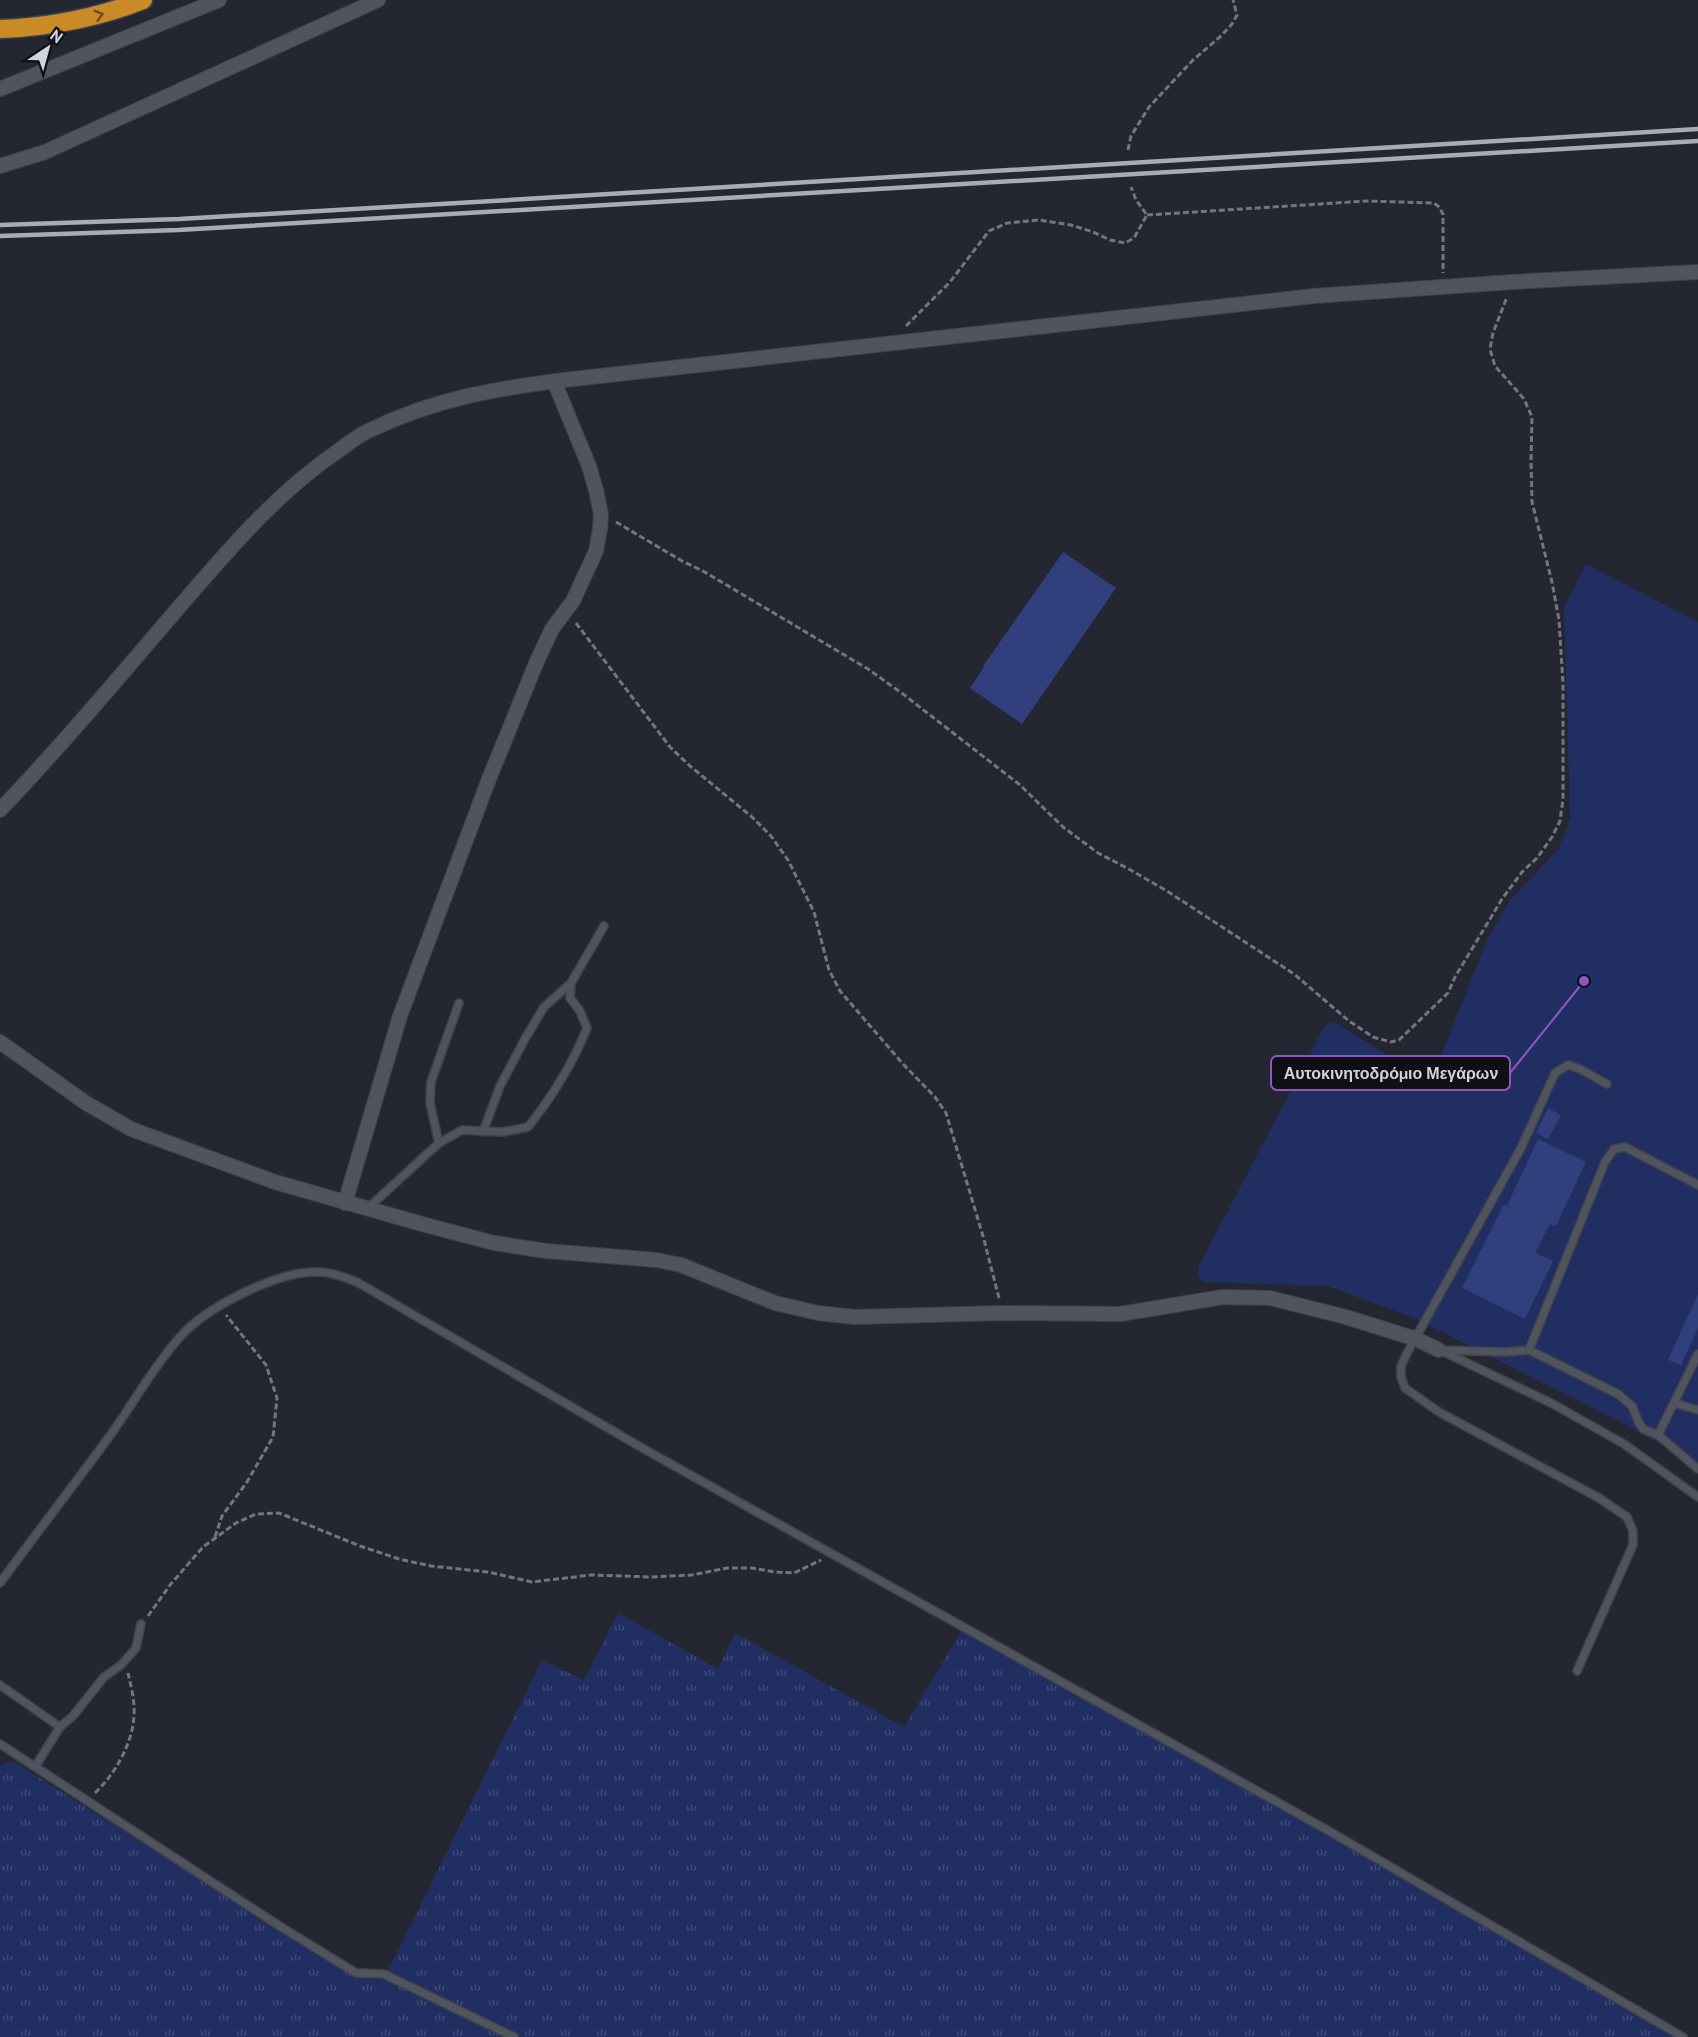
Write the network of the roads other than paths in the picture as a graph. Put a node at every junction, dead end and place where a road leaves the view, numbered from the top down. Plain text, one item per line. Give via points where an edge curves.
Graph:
1 (143, 0) edge
2 (219, 0) edge
3 (378, 0) edge
4 (0, 29) edge
5 (0, 89) edge
6 (0, 166) edge
7 (1698, 272) edge
8 (554, 381) junction
9 (0, 810) edge
10 (604, 926) dead end
11 (571, 983) junction
12 (459, 1003) dead end
13 (0, 1042) edge
14 (1607, 1084) dead end
15 (483, 1132) junction
16 (439, 1143) junction
17 (1698, 1185) edge
18 (345, 1203) junction
19 (367, 1209) junction
20 (1416, 1339) junction
21 (1439, 1350) junction
22 (1529, 1350) junction
23 (1698, 1354) edge
24 (1674, 1403) junction
25 (1698, 1410) edge
26 (1658, 1435) junction
27 (1698, 1468) edge
28 (1698, 1497) edge
29 (0, 1583) edge
30 (141, 1624) road end
31 (1577, 1671) dead end
32 (0, 1685) edge
33 (60, 1727) junction
34 (0, 1744) edge
35 (35, 1767) junction
36 (514, 2037) edge
37 (1683, 2037) edge

4 -> 1 highway via 80,20
2 - 5 street
3 - 6 street via 45,153
7 - 8 street via 1314,296
8 - 9 street via 484,391 423,407 366,432 313,468 270,506 217,563
8 - 18 street via 589,466 601,514 596,551 584,580 552,629 515,714 400,1016
10 - 11 lane
11 - 15 lane via 544,1007 526,1037 500,1086
11 - 15 lane via 570,998 586,1028 577,1053 528,1127
12 - 16 lane via 431,1082 430,1103
13 - 18 street via 131,1128 264,1178
14 - 20 lane via 1568,1065 1555,1073 1521,1148
15 - 16 lane via 462,1130
16 - 19 lane
17 - 22 lane via 1625,1147 1614,1149 1605,1162
18 - 19 street
19 - 20 street via 494,1243 681,1265 776,1303 818,1313 854,1317 1120,1314 1223,1297 1270,1298
20 - 21 street
20 - 31 lane via 1401,1366 1405,1388 1439,1412 1627,1517 1633,1545
21 - 22 lane
21 - 28 lane via 1553,1404 1624,1444
22 - 26 lane via 1618,1394 1632,1406 1643,1429
23 - 24 lane
24 - 25 lane
24 - 26 lane
26 - 27 lane
29 - 37 lane via 192,1325 220,1306 273,1280 296,1274 335,1274 357,1282 644,1449 1329,1831
30 - 33 lane via 136,1648
32 - 33 lane
33 - 35 lane
34 - 35 lane
35 - 36 lane via 356,1973 384,1974

